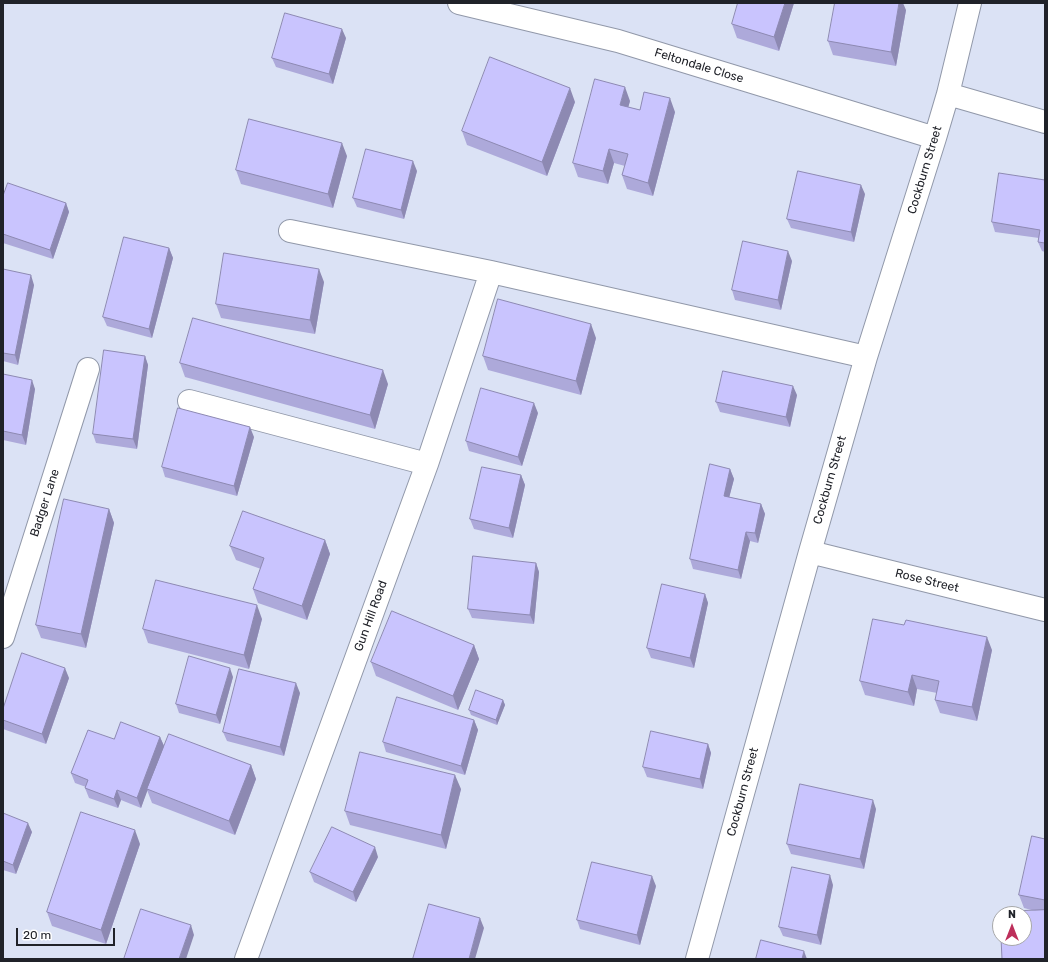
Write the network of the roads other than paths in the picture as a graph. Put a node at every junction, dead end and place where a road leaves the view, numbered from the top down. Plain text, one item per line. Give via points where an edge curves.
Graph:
1 (459, 3) edge
2 (970, 3) edge
3 (948, 94) junction
4 (1045, 122) edge
5 (936, 138) junction
6 (290, 231) dead end
7 (491, 272) junction
8 (866, 357) junction
9 (88, 369) dead end
10 (189, 401) dead end
11 (427, 464) junction
12 (810, 552) junction
13 (1045, 610) edge
14 (3, 636) edge
15 (246, 959) edge
16 (697, 959) edge

1 - 5 street, Feltondale Close via 618,42
2 - 3 street, Cockburn Street
3 - 4 street
3 - 5 street, Cockburn Street
5 - 8 street, Cockburn Street
6 - 7 street
7 - 8 street
7 - 11 street, Gun Hill Road
8 - 12 street, Cockburn Street
9 - 14 street, Badger Lane
10 - 11 street
11 - 15 street, Gun Hill Road
12 - 13 street, Rose Street
12 - 16 street, Cockburn Street

